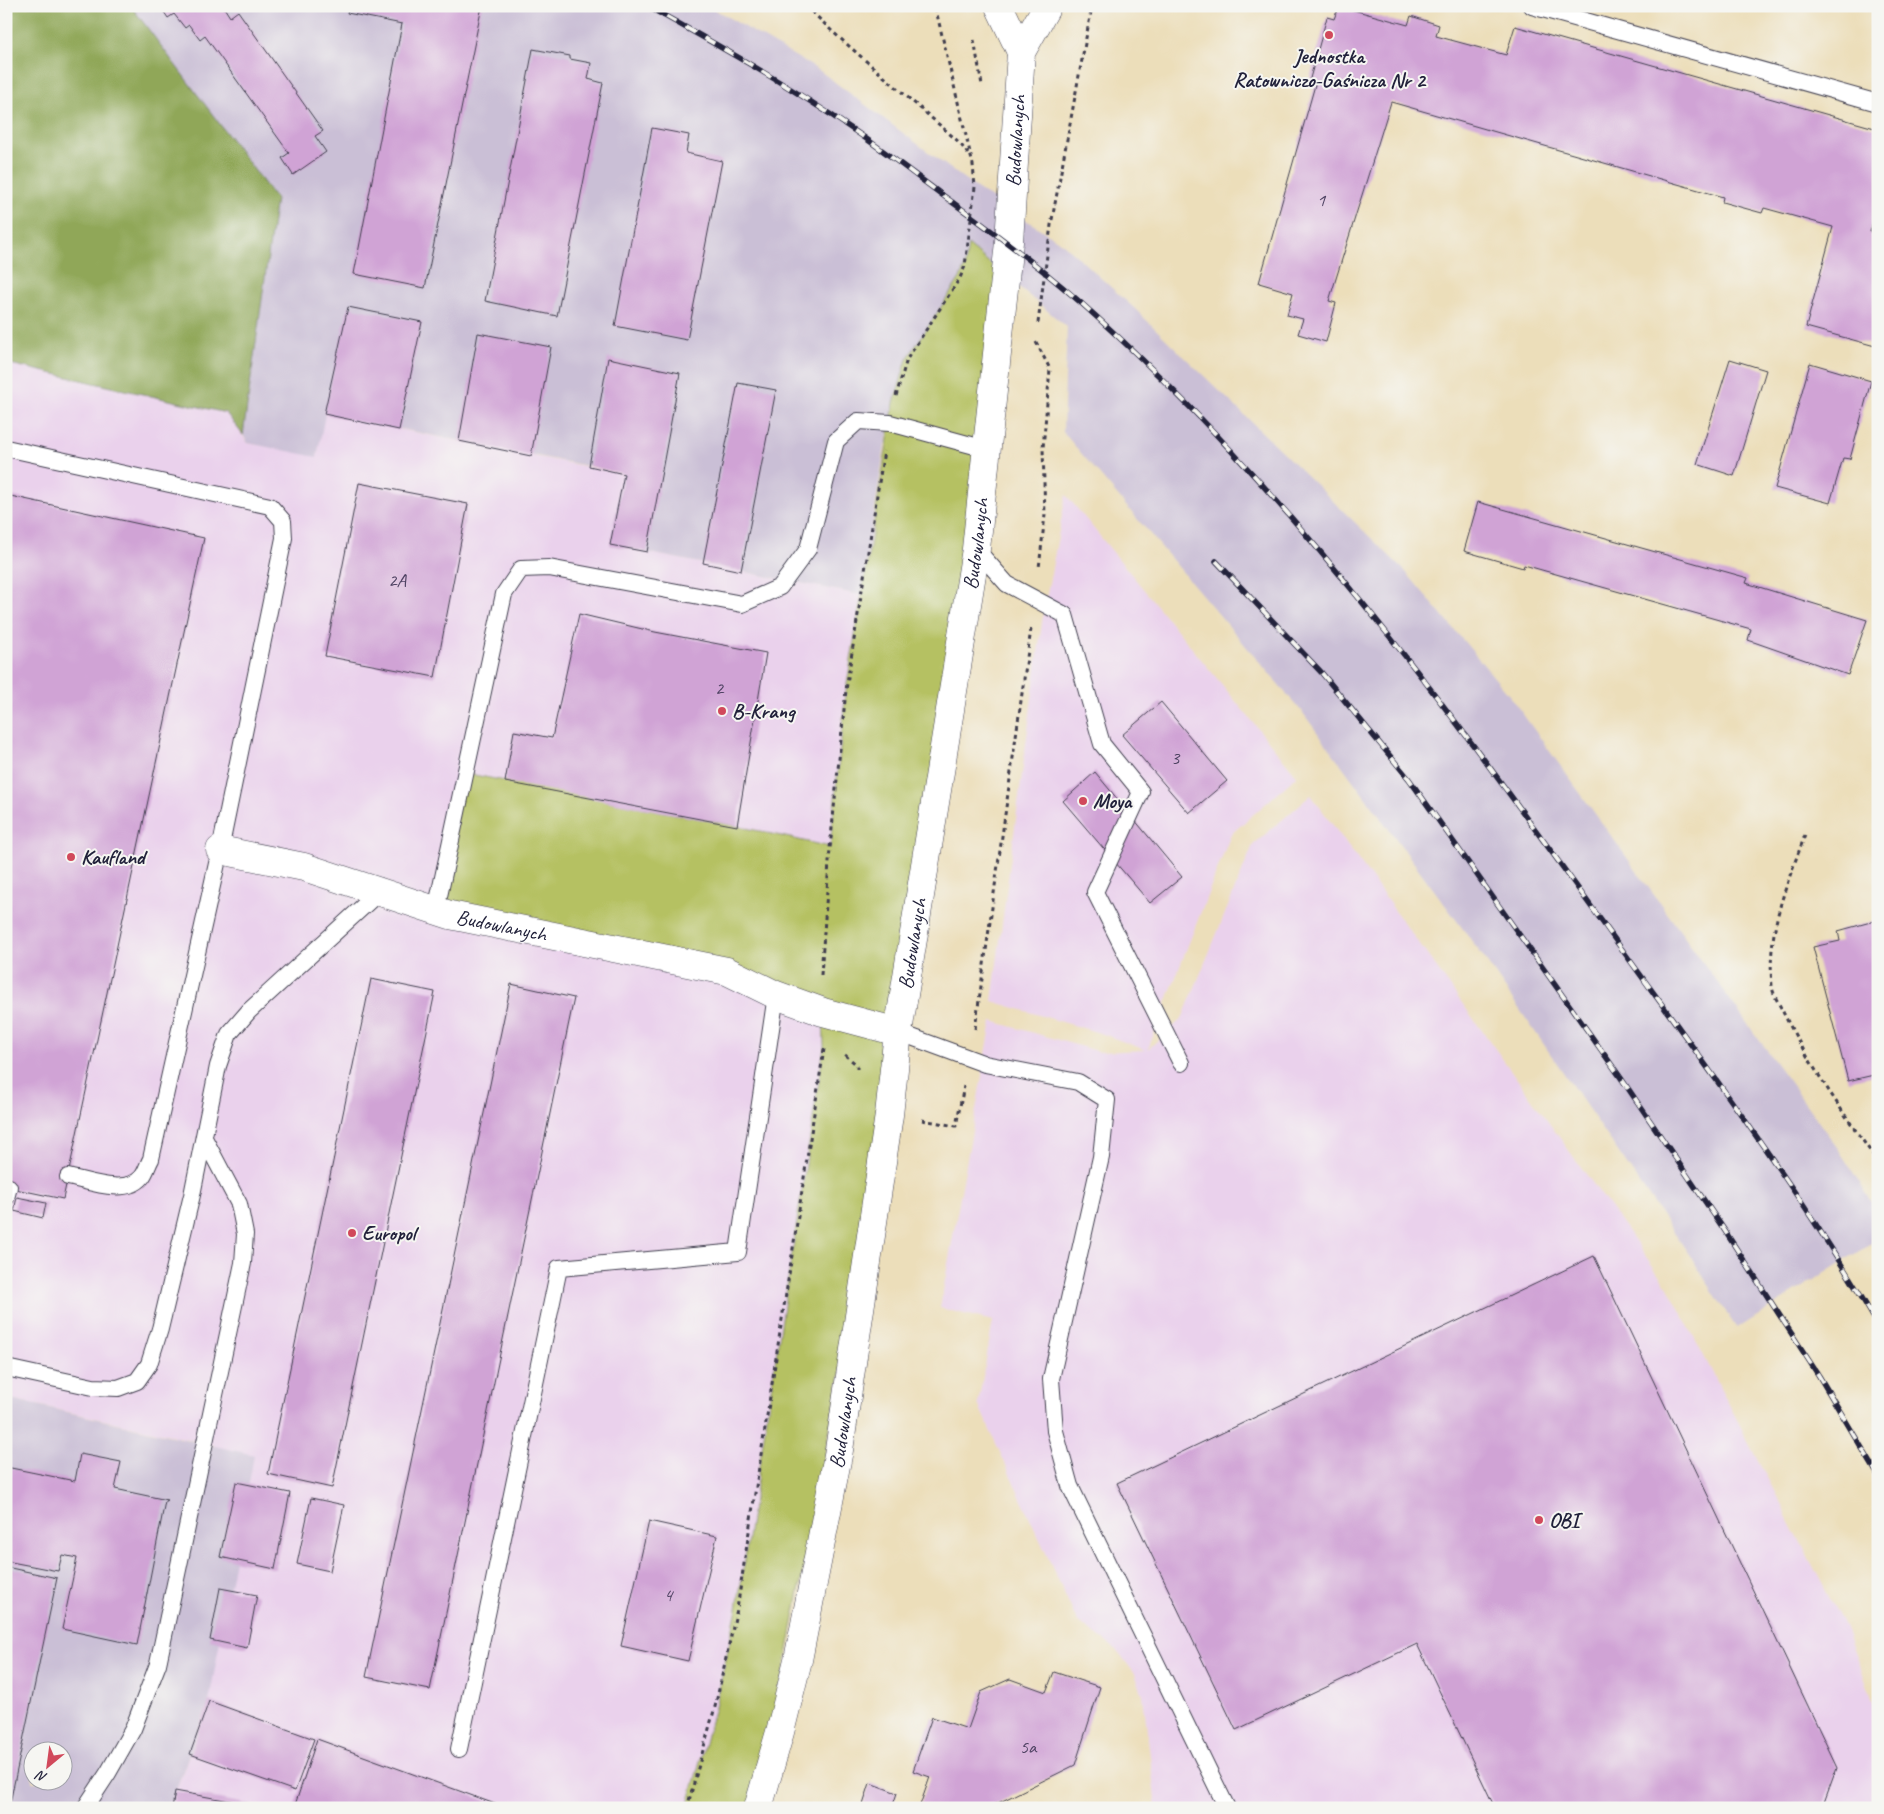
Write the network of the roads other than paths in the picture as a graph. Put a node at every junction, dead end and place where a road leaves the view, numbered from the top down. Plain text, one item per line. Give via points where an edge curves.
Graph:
1 (999, 6) edge
2 (1047, 6) edge
3 (1532, 6) edge
4 (1021, 52) junction
5 (1878, 103) edge
6 (6, 448) edge
7 (986, 450) junction
8 (976, 549) junction
9 (220, 850) junction
10 (380, 892) junction
11 (436, 910) junction
12 (776, 995) junction
13 (898, 1032) junction
14 (1182, 1063) dead end
15 (204, 1138) junction
16 (68, 1176) dead end
17 (6, 1368) edge
18 (459, 1749) dead end
19 (85, 1808) edge
20 (758, 1808) edge
21 (1227, 1808) edge

1 - 4 main road, Budowlanych
2 - 4 main road, Budowlanych
3 - 5 lane
4 - 7 main road, Budowlanych via 1009,242
6 - 9 lane via 270,506 283,521 284,538
7 - 8 main road, Budowlanych
7 - 11 lane via 890,423 858,421 836,442 808,549 780,586 742,604 549,568 521,569 504,594
8 - 13 main road, Budowlanych
8 - 14 lane via 1007,584 1065,615 1102,744 1141,792 1094,892
9 - 10 main road, Budowlanych via 304,867
9 - 16 lane via 151,1159 142,1177 129,1185 110,1186
10 - 11 main road, Budowlanych
10 - 15 lane via 249,1011 229,1034 218,1066
11 - 12 main road, Budowlanych via 727,971
12 - 13 main road, Budowlanych via 823,1012
12 - 18 lane via 738,1252 559,1268
13 - 20 main road, Budowlanych via 889,1115 839,1450 798,1660
13 - 21 lane via 985,1064 1078,1082 1107,1100 1102,1157 1051,1379 1055,1431 1070,1486
15 - 17 lane via 160,1329 149,1364 137,1381 118,1388 93,1387
15 - 19 lane via 240,1204 243,1263 158,1664 133,1729

